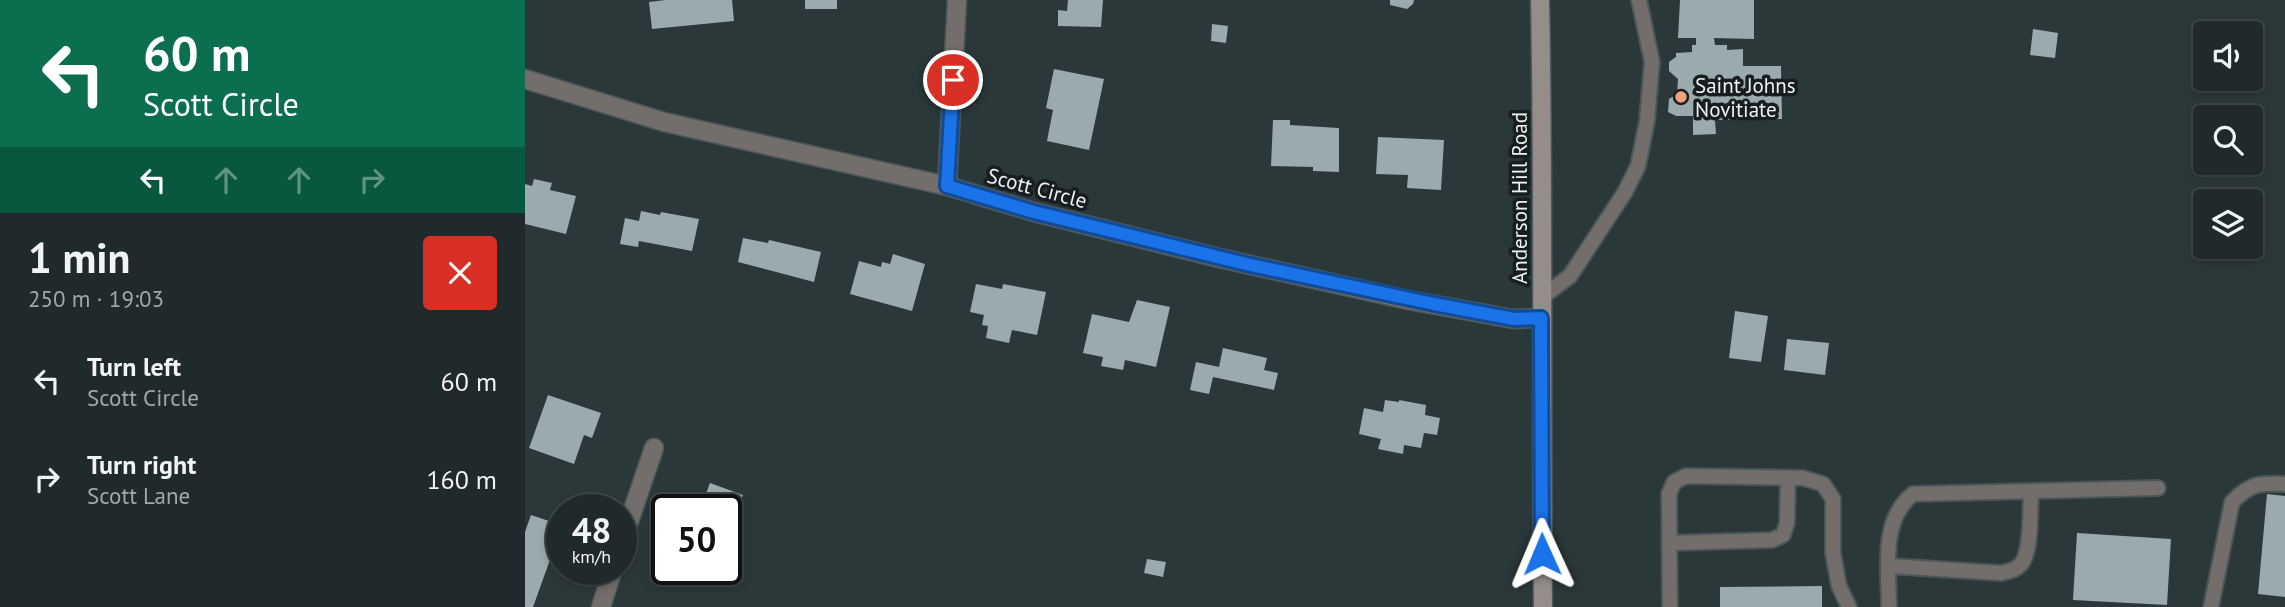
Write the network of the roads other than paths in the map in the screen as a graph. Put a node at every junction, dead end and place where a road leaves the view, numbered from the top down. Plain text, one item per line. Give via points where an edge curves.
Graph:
1 (957, 0) edge
2 (1540, 0) edge
3 (1639, 0) edge
4 (525, 79) edge
5 (947, 186) junction
6 (1541, 298) junction
7 (1541, 318) junction
8 (654, 448) dead end
9 (1788, 478) junction
10 (2285, 484) edge
11 (2158, 488) dead end
12 (2031, 491) junction
13 (637, 498) edge
14 (1669, 542) junction
15 (1889, 566) junction
16 (608, 585) edge
17 (601, 607) edge
18 (1543, 607) edge
19 (1670, 607) edge
20 (1849, 607) edge
21 (1889, 607) edge
22 (2211, 607) edge

1 - 5 street
2 - 6 main road, Anderson Hill Road
3 - 6 lane via 1652,62 1638,166 1570,276
4 - 5 street, Scott Circle via 664,122
5 - 7 street, Scott Circle via 1246,264 1514,319
6 - 7 main road, Anderson Hill Road
7 - 18 main road, Anderson Hill Road
8 - 13 street
9 - 14 lane via 1783,535 1772,540
9 - 14 lane via 1686,476 1674,482 1669,494
9 - 20 lane via 1823,484 1833,499 1833,553 1839,586
10 - 22 lane via 2259,482 2232,502
11 - 12 lane
12 - 15 lane via 1913,494 1902,503 1890,526
12 - 15 lane via 2026,554 2014,570
14 - 19 lane
15 - 21 lane
16 - 17 street

